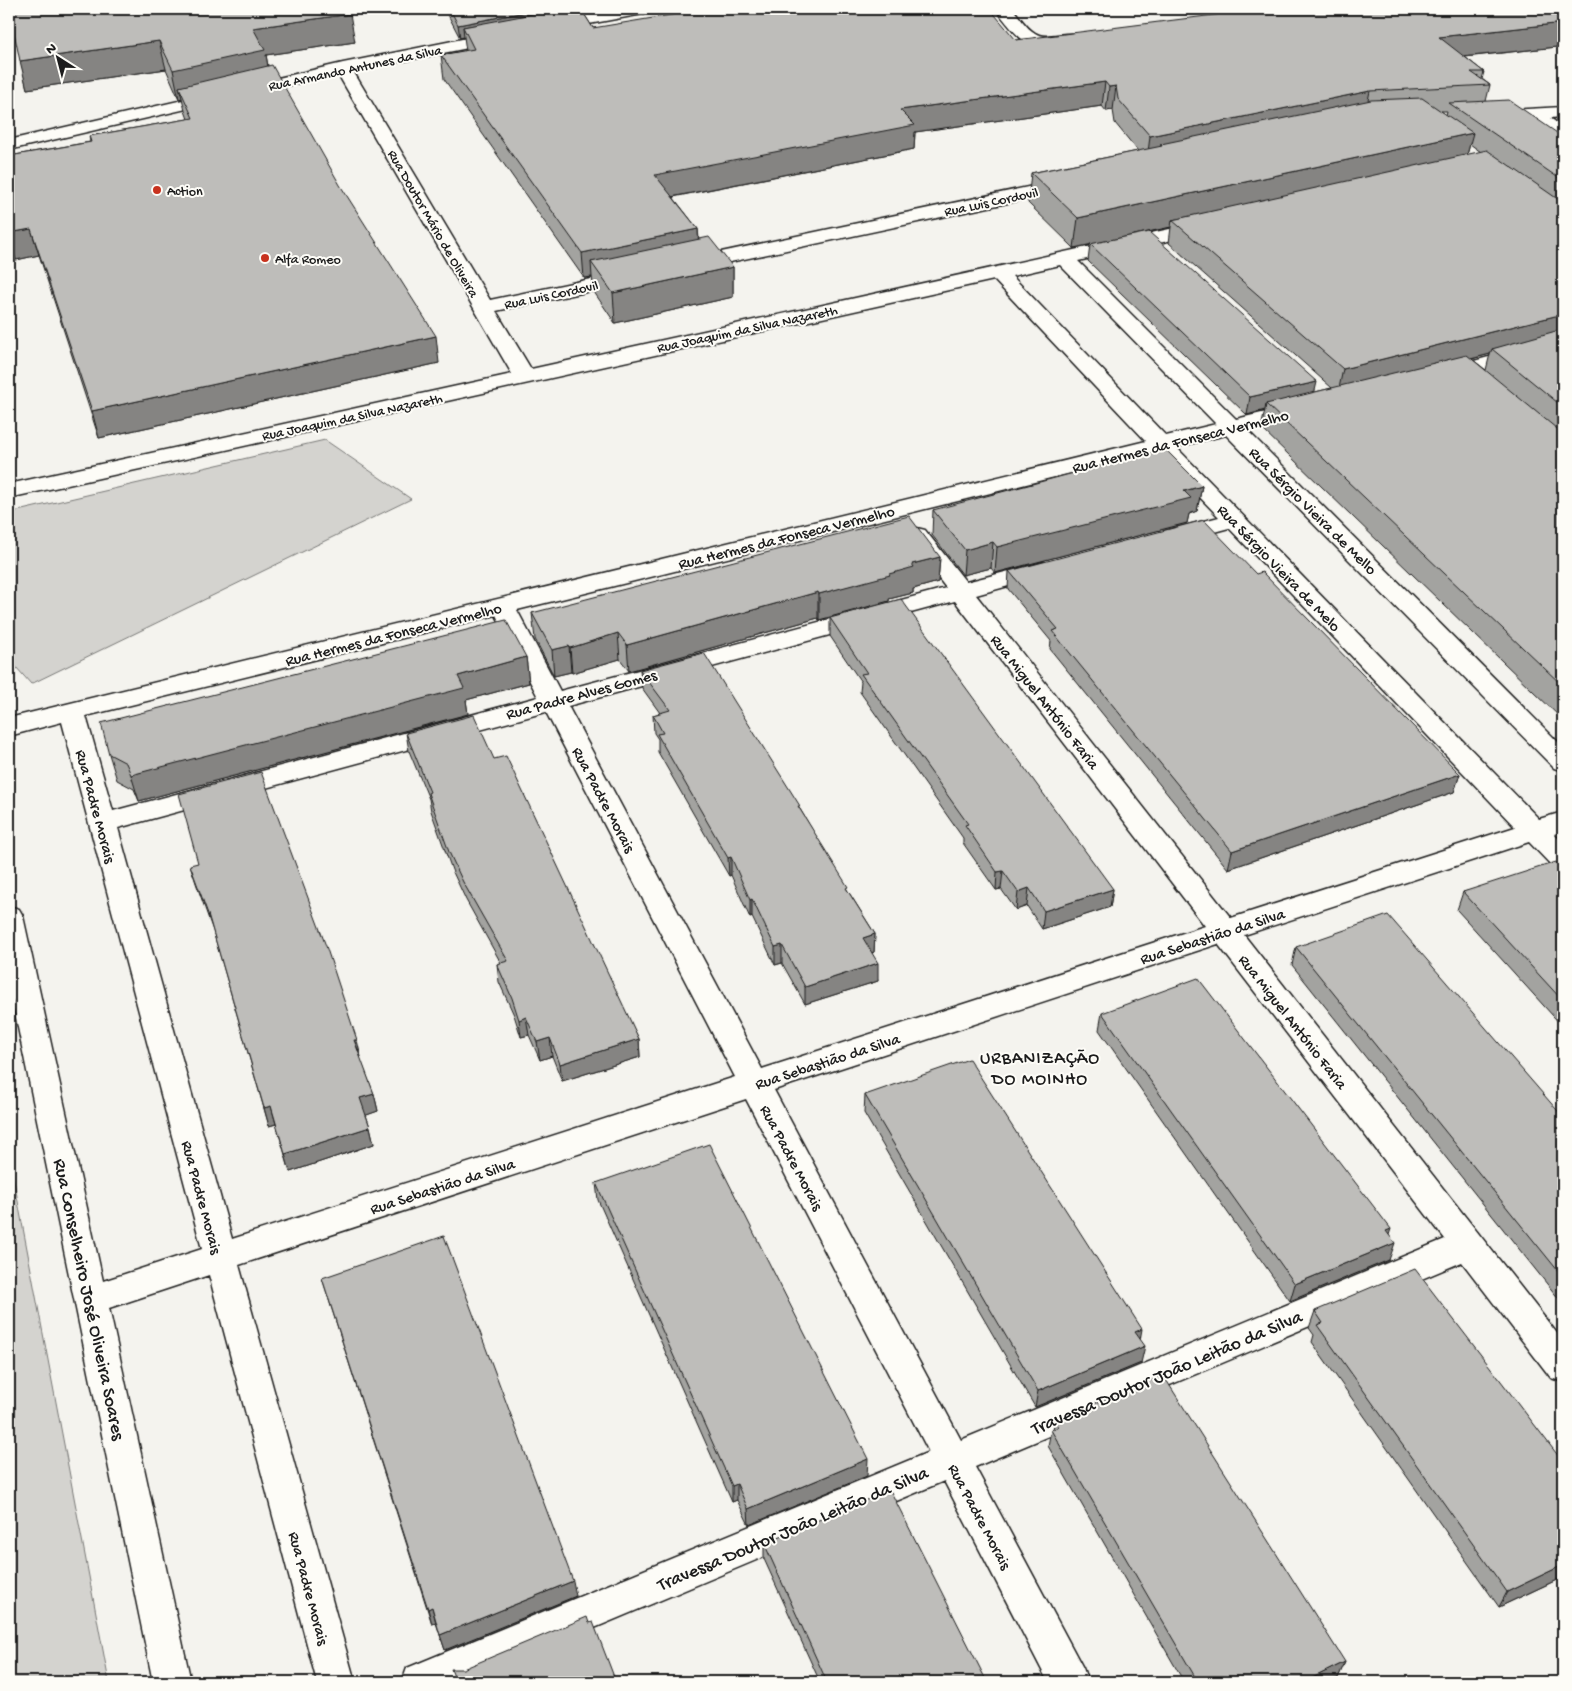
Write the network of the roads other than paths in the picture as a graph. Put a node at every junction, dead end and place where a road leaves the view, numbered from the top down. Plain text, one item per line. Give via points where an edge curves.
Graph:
1 (643, 9) edge
2 (1004, 9) edge
3 (536, 29) edge
4 (516, 33) edge
5 (1085, 36) edge
6 (343, 68) junction
7 (1563, 112) edge
8 (1532, 114) junction
9 (1476, 116) edge
10 (1563, 135) edge
11 (9, 145) edge
12 (1084, 181) edge
13 (1228, 222) edge
14 (1064, 258) junction
15 (667, 269) edge
16 (648, 273) edge
17 (999, 273) junction
18 (483, 308) junction
19 (1563, 343) edge
20 (524, 377) junction
21 (1427, 379) edge
22 (1323, 405) edge
23 (1232, 427) junction
24 (1161, 444) junction
25 (9, 491) edge
26 (897, 509) junction
27 (1234, 520) junction
28 (1149, 542) edge
29 (1065, 564) edge
30 (961, 591) junction
31 (503, 606) junction
32 (553, 700) junction
33 (72, 711) junction
34 (9, 727) edge
35 (1563, 762) edge
36 (1563, 821) edge
37 (102, 823) junction
38 (1534, 830) junction
39 (1563, 860) edge
40 (9, 916) edge
41 (1224, 931) junction
42 (754, 1084) junction
43 (1468, 1244) junction
44 (220, 1258) junction
45 (91, 1299) junction
46 (1563, 1366) edge
47 (952, 1460) junction
48 (172, 1682) edge
49 (336, 1682) edge
50 (421, 1682) edge
51 (1069, 1682) edge

1 - 3 street
2 - 5 street via 1029,37 1049,40
4 - 6 street, Rua Armando Antunes da Silva
6 - 11 street, Rua Armando Antunes da Silva
6 - 18 street, Rua Doutor Mário de Oliveira
7 - 8 street
8 - 9 street
8 - 10 street
12 - 15 street, Rua Luis Cordovil
13 - 14 street, Rua Joaquim da Silva Nazareth via 1158,246
14 - 17 street, Rua Joaquim da Silva Nazareth
14 - 23 street, Rua Sérgio Vieira de Mello
16 - 18 street, Rua Luis Cordovil
17 - 20 street, Rua Joaquim da Silva Nazareth
17 - 24 street, Rua Sérgio Vieira de Melo
18 - 20 street, Rua Doutor Mário de Oliveira
19 - 21 street via 1472,376
20 - 25 street, Rua Joaquim da Silva Nazareth
22 - 23 street, Rua Hermes da Fonseca Vermelho
23 - 24 street, Rua Hermes da Fonseca Vermelho
23 - 35 street, Rua Sérgio Vieira de Mello
24 - 26 street, Rua Hermes da Fonseca Vermelho
24 - 27 street, Rua Sérgio Vieira de Melo
26 - 30 street, Rua Miguel António Faria
26 - 31 street, Rua Hermes da Fonseca Vermelho
27 - 28 street
27 - 38 street, Rua Sérgio Vieira de Melo
29 - 30 street, Rua Padre Alves Gomes
30 - 32 street, Rua Padre Alves Gomes
30 - 41 street, Rua Miguel António Faria
31 - 32 street, Rua Padre Morais
31 - 33 street, Rua Hermes da Fonseca Vermelho
32 - 37 street, Rua Padre Alves Gomes
32 - 42 street, Rua Padre Morais
33 - 34 street, Rua Hermes da Fonseca Vermelho
33 - 37 street, Rua Padre Morais
36 - 38 street, Rua Sebastião da Silva
37 - 44 street, Rua Padre Morais
38 - 39 street, Rua Sérgio Vieira de Melo
38 - 41 street, Rua Sebastião da Silva
40 - 45 street, Rua Conselheiro José Oliveira Soares
41 - 42 street, Rua Sebastião da Silva
41 - 43 street, Rua Miguel António Faria
42 - 44 street, Rua Sebastião da Silva
42 - 47 street, Rua Padre Morais
43 - 46 street, Rua Miguel António Faria
43 - 47 street, Travessa Doutor João Leitão da Silva
44 - 45 street, Rua Sebastião da Silva
44 - 49 street, Rua Padre Morais
45 - 48 street, Rua Conselheiro José Oliveira Soares
47 - 50 street, Travessa Doutor João Leitão da Silva
47 - 51 street, Rua Padre Morais

